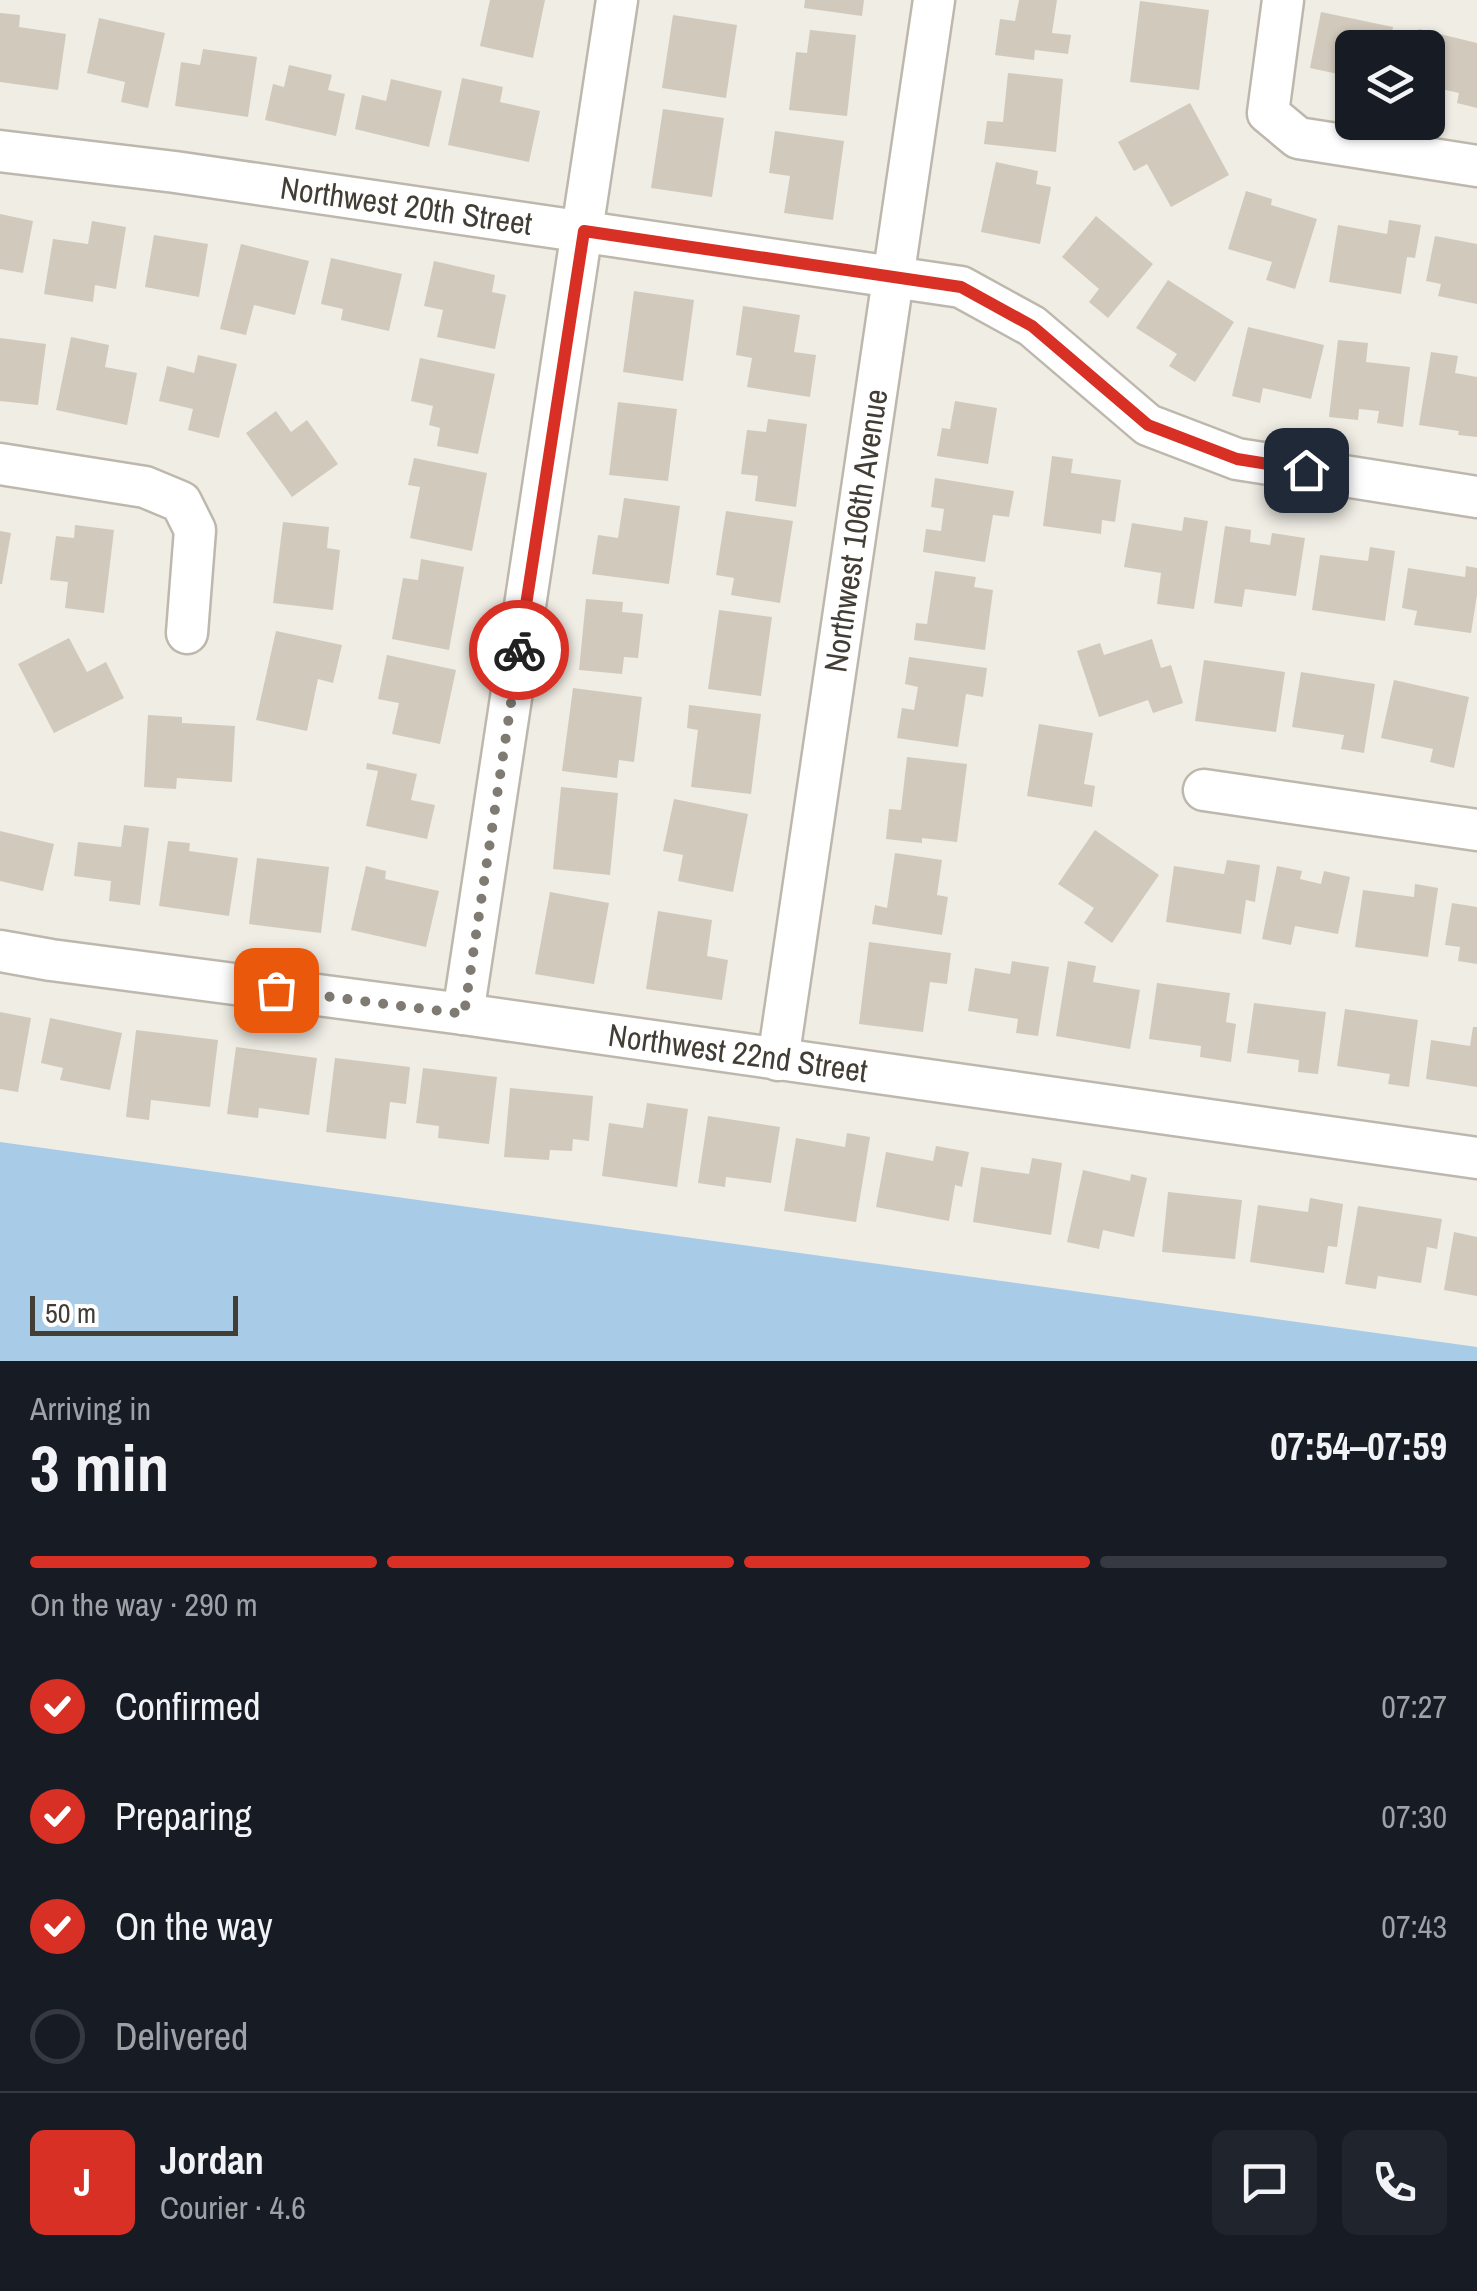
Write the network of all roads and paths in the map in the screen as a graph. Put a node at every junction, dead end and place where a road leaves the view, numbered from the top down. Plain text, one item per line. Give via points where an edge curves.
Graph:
1 (617, 0) edge
2 (934, 0) edge
3 (1283, 0) edge
4 (0, 151) edge
5 (1477, 166) edge
6 (584, 231) junction
7 (894, 279) junction
8 (0, 464) edge
9 (1477, 497) edge
10 (186, 633) dead end
11 (1204, 790) dead end
12 (1477, 830) edge
13 (0, 951) edge
14 (464, 1014) junction
15 (778, 1060) junction
16 (1477, 1158) edge

1 - 6 street
2 - 7 street, Northwest 106th Avenue
3 - 5 street via 1268,113 1298,138
4 - 6 street, Northwest 20th Street
6 - 7 street, Northwest 20th Street
6 - 14 street
7 - 9 street, Northwest 20th Street via 961,287 1032,326 1148,425 1237,459
7 - 15 street, Northwest 106th Avenue
8 - 10 street via 145,487 181,502 195,530
11 - 12 street
13 - 14 street, Northwest 22nd Street
14 - 15 street, Northwest 22nd Street
15 - 16 street, Northwest 22nd Street

